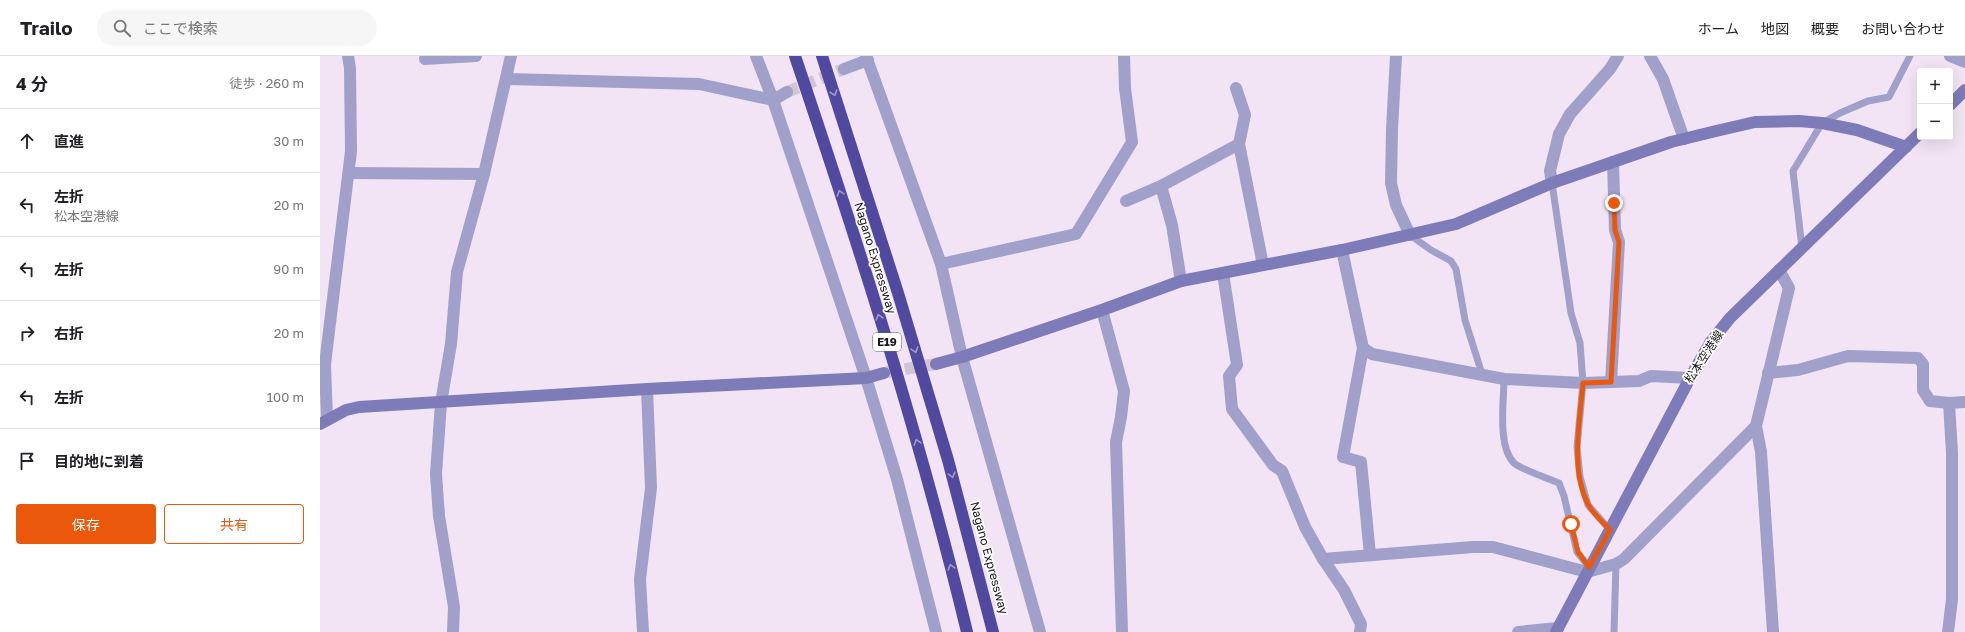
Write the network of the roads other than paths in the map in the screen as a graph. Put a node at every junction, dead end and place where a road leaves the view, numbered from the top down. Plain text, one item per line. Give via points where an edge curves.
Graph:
1 (348, 56) edge
2 (426, 56) edge
3 (476, 56) edge
4 (511, 56) edge
5 (756, 56) edge
6 (795, 56) edge
7 (822, 56) edge
8 (1124, 56) edge
9 (1396, 56) edge
10 (1618, 56) edge
11 (1650, 56) edge
12 (1910, 56) edge
13 (1950, 56) edge
14 (867, 58) edge
15 (1965, 62) edge
16 (844, 69) tunnel mouth
17 (506, 79) junction
18 (1236, 88) dead end
19 (1965, 90) edge
20 (788, 92) tunnel mouth
21 (773, 100) junction
22 (1951, 104) edge
23 (1822, 123) junction
24 (1917, 137) edge
25 (1684, 139) junction
26 (1239, 144) junction
27 (1906, 147) junction
28 (1613, 162) junction
29 (348, 173) junction
30 (484, 174) junction
31 (1552, 183) junction
32 (1161, 186) junction
33 (1126, 201) dead end
34 (1410, 235) junction
35 (1802, 248) junction
36 (1342, 250) junction
37 (941, 264) junction
38 (1263, 265) junction
39 (1779, 270) junction
40 (1223, 273) junction
41 (1181, 280) junction
42 (1102, 310) junction
43 (1363, 348) junction
44 (962, 357) junction
45 (936, 364) tunnel mouth
46 (884, 373) tunnel mouth
47 (1768, 373) junction
48 (1482, 374) junction
49 (866, 378) junction
50 (1504, 378) junction
51 (1690, 378) junction
52 (1611, 382) junction
53 (1583, 383) junction
54 (647, 389) junction
55 (1965, 402) edge
56 (440, 403) junction
57 (1949, 403) junction
58 (323, 422) edge
59 (1756, 426) junction
60 (1610, 530) junction
61 (1370, 555) junction
62 (1323, 559) junction
63 (1616, 564) junction
64 (1588, 570) junction
65 (957, 588) junction
66 (1557, 630) edge
67 (453, 632) edge
68 (643, 632) edge
69 (936, 632) edge
70 (962, 632) edge
71 (967, 632) edge
72 (995, 632) edge
73 (1040, 632) edge
74 (1122, 632) edge
75 (1360, 632) edge
76 (1518, 632) edge
77 (1614, 632) edge
78 (1773, 632) edge
79 (1948, 632) edge

1 - 29 street via 351,151
2 - 3 street via 425,58
4 - 17 street
5 - 21 street
65 -> 6 highway, Nagano Expressway / E19 via 874,300
7 -> 72 highway, Nagano Expressway / E19 via 948,460
8 - 37 street via 1132,142 1076,234
9 - 34 street via 1391,182 1396,206
10 - 31 street via 1610,69 1570,114 1559,134 1550,171
11 - 25 street via 1663,79
12 - 23 lane via 1889,97 1868,101
13 - 15 street
14 - 16 street
14 - 37 street
17 - 21 street via 699,84
17 - 30 street
18 - 26 street via 1245,115
19 - 22 street
20 - 21 street
21 - 49 street
23 - 25 street via 1755,122
23 - 27 street via 1857,130
23 - 35 lane via 1793,171
24 - 27 street, 松本空港線
25 - 28 street
26 - 32 street
26 - 38 street
27 - 35 street, 松本空港線
28 - 31 street
28 - 52 street via 1615,230 1619,242
29 - 30 street
29 - 58 street via 325,364
30 - 56 street via 458,272 452,344
31 - 34 street via 1456,224
31 - 53 lane via 1571,314 1580,343
32 - 33 street
32 - 41 street via 1172,225
34 - 36 street
34 - 48 lane via 1451,261 1456,269 1465,320
35 - 39 street, 松本空港線
36 - 38 street
36 - 43 street
37 - 44 street
38 - 40 street
39 - 47 street via 1789,288
39 - 51 street, 松本空港線 via 1730,318 1710,343
40 - 41 street
40 - 62 street via 1237,365 1229,376 1232,409 1273,465 1282,471 1305,527
41 - 42 street
42 - 44 street
42 - 74 street via 1124,391 1122,417 1116,442
43 - 48 street via 1372,354
43 - 61 street via 1343,457 1361,462
44 - 45 street
44 - 73 street
46 - 49 street
47 - 57 street via 1798,370 1848,356 1918,358 1923,364 1923,390 1930,401
47 - 59 street
48 - 50 street
49 - 54 street
49 - 69 street via 897,479
50 - 53 street
50 - 64 lane via 1503,436 1506,452 1514,464 1559,483 1578,552
51 - 52 street via 1651,376 1638,381
51 - 60 street, 松本空港線
52 - 53 street
53 - 60 lane via 1578,447 1580,477 1588,505
54 - 56 street
54 - 68 street via 652,488 640,579
55 - 57 street
56 - 58 street via 360,407 346,410
56 - 67 street via 436,474 439,516 454,608
57 - 79 street via 1952,453 1952,599
59 - 63 street via 1624,559
59 - 78 street via 1761,452
60 - 64 street, 松本空港線
61 - 62 street
61 - 64 street via 1493,547
62 - 75 street via 1344,590 1361,624
63 - 64 street
63 - 77 lane
64 - 66 street, 松本空港線
65 - 70 lane
65 - 71 highway, Nagano Expressway / E19
66 - 76 street

